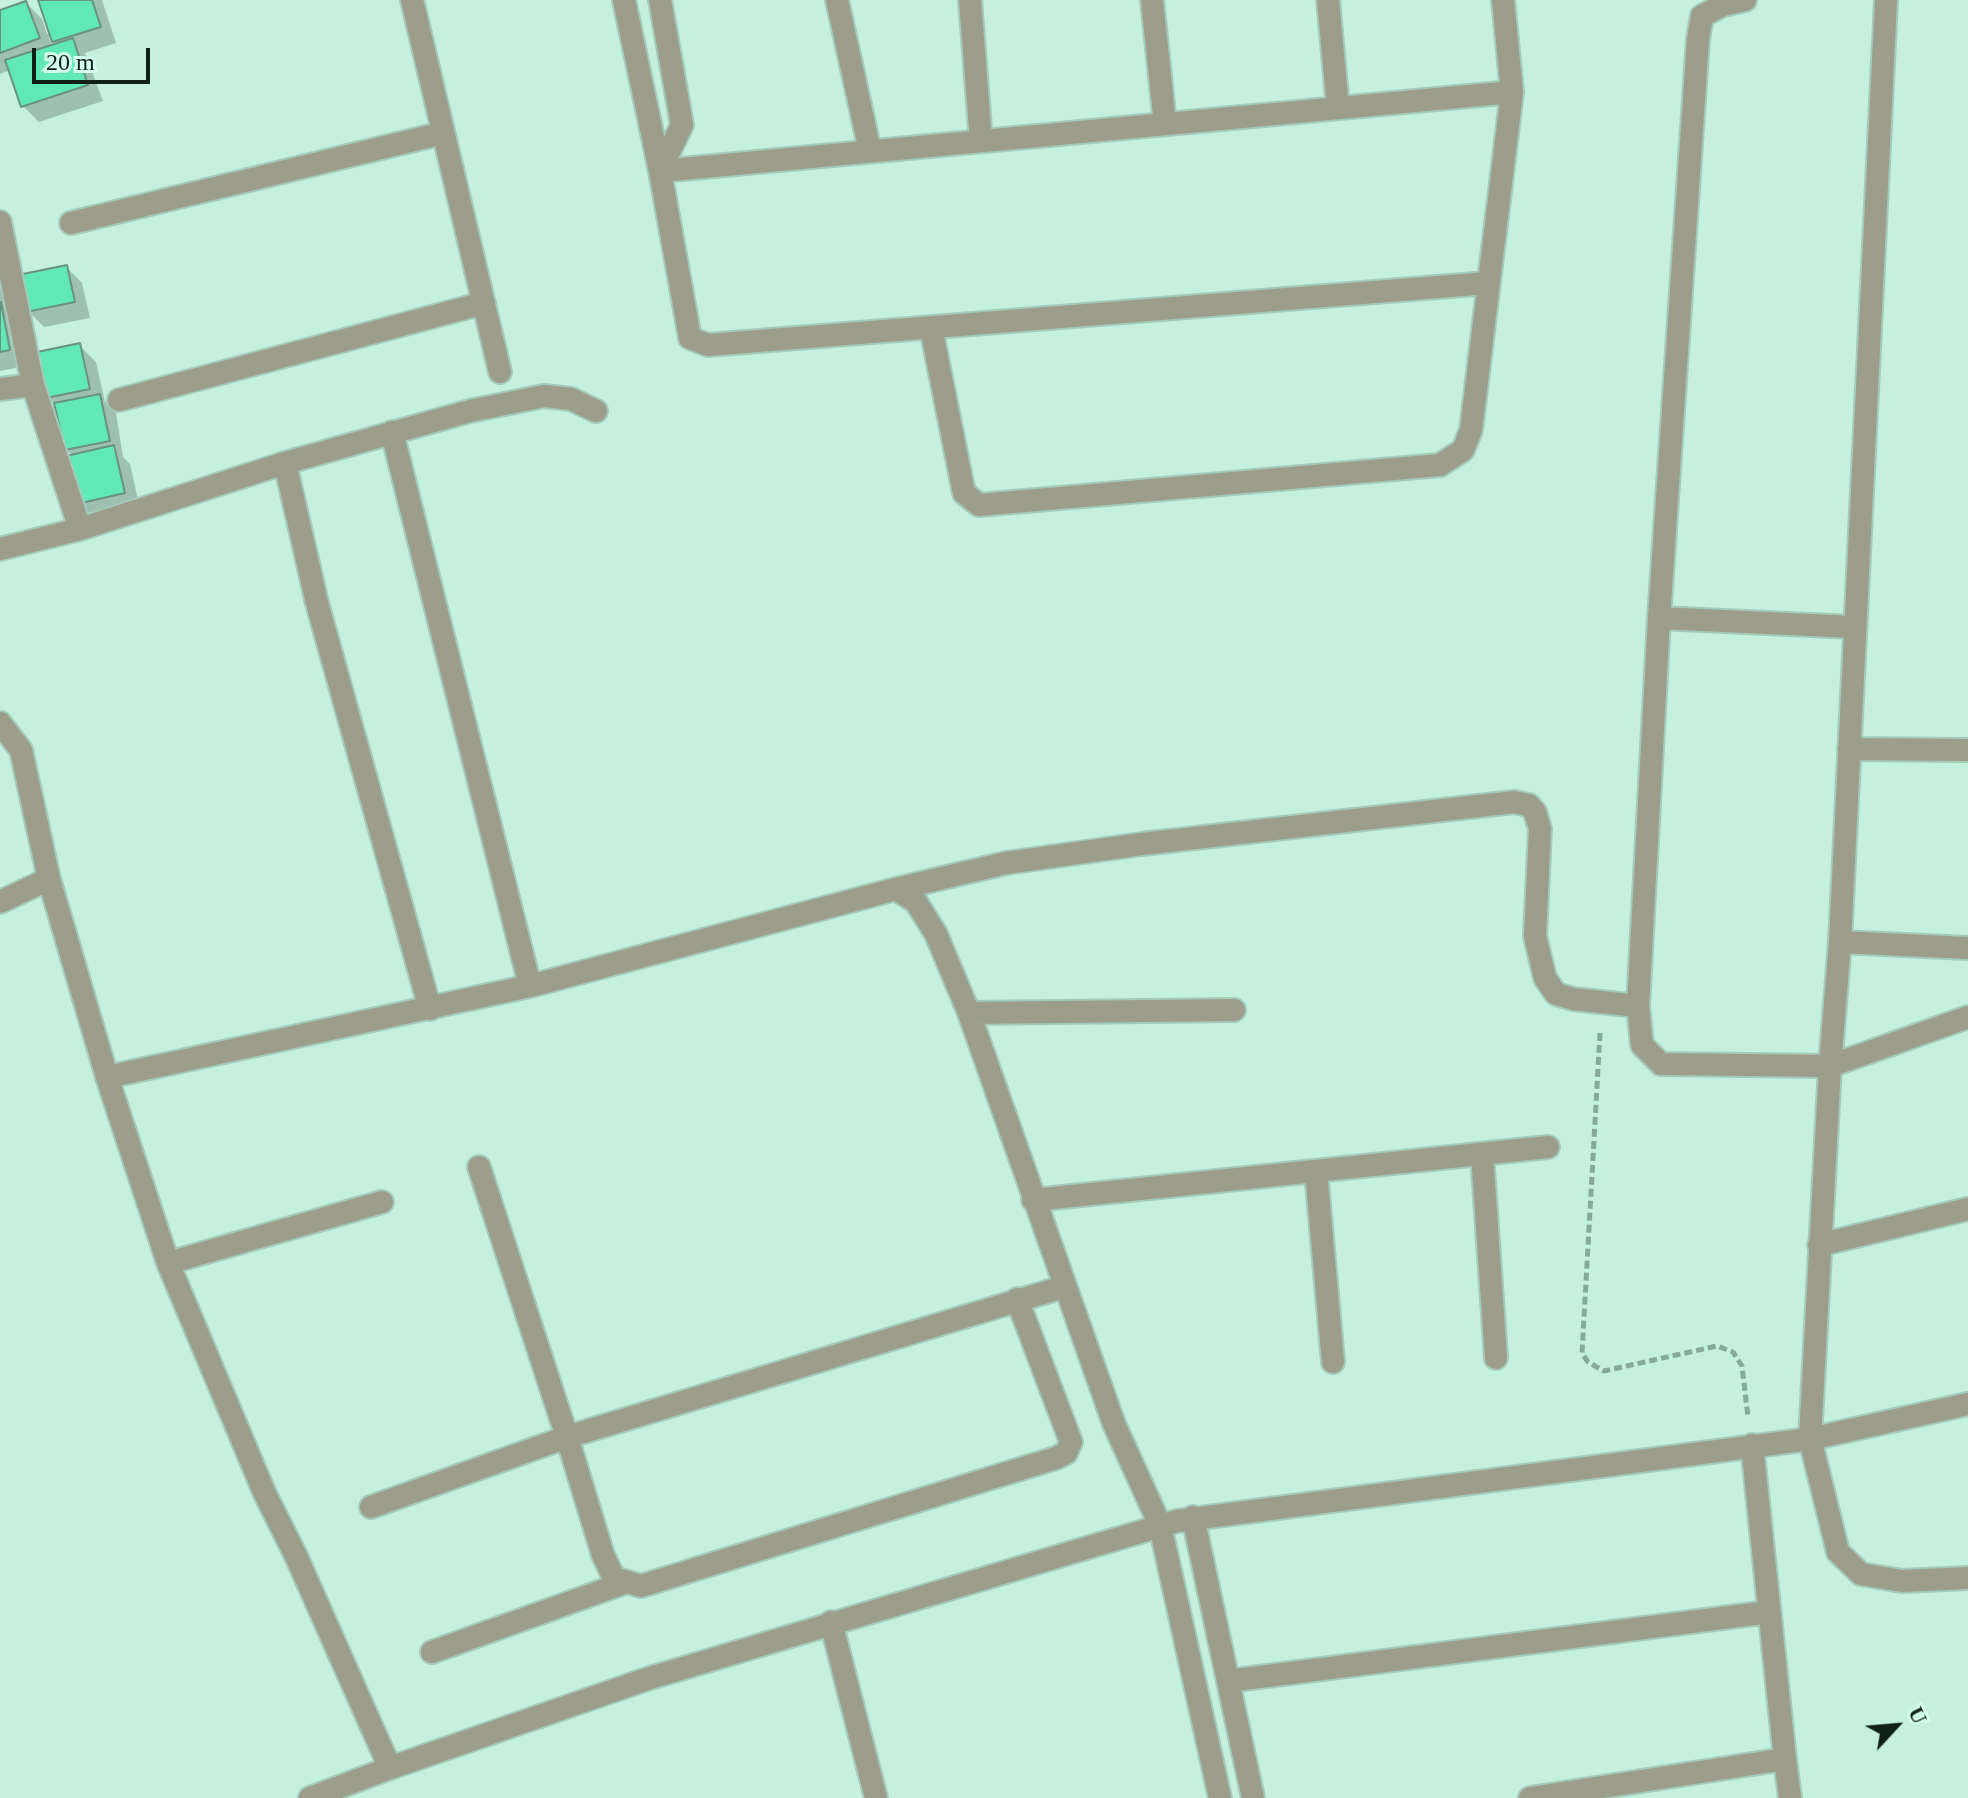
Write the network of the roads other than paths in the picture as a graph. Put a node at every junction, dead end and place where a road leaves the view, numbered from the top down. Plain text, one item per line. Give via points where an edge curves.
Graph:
1 (412, 0) edge
2 (624, 0) edge
3 (660, 0) edge
4 (837, 0) edge
5 (970, 0) edge
6 (1152, 0) edge
7 (1328, 0) edge
8 (1503, 0) edge
9 (1745, 0) edge
10 (1886, 0) edge
11 (1512, 92) junction
12 (1338, 108) junction
13 (1165, 124) junction
14 (443, 133) junction
15 (981, 141) junction
16 (870, 151) junction
17 (660, 171) junction
18 (0, 222) edge
19 (71, 223) dead end
20 (1488, 283) junction
21 (484, 303) junction
22 (931, 328) junction
23 (500, 372) dead end
24 (33, 385) junction
25 (0, 389) edge
26 (119, 400) dead end
27 (596, 411) dead end
28 (392, 432) junction
29 (285, 463) junction
30 (80, 529) junction
31 (0, 549) edge
32 (1659, 618) junction
33 (1854, 627) junction
34 (0, 723) edge
35 (1849, 749) junction
36 (1968, 750) edge
37 (49, 879) junction
38 (896, 889) junction
39 (0, 902) edge
40 (1840, 942) junction
41 (1968, 948) edge
42 (530, 986) junction
43 (1638, 1006) junction
44 (430, 1009) junction
45 (1234, 1010) dead end
46 (969, 1013) junction
47 (1968, 1017) edge
48 (1830, 1066) junction
49 (107, 1077) junction
50 (1548, 1147) dead end
51 (1482, 1154) junction
52 (479, 1167) dead end
53 (1316, 1171) junction
54 (1033, 1200) junction
55 (382, 1202) dead end
56 (1968, 1209) edge
57 (1819, 1245) junction
58 (168, 1263) junction
59 (1063, 1287) junction
60 (1017, 1299) junction
61 (1496, 1358) dead end
62 (1333, 1362) dead end
63 (1968, 1404) edge
64 (567, 1437) junction
65 (1810, 1439) junction
66 (1752, 1445) junction
67 (371, 1507) dead end
68 (1193, 1517) junction
69 (1160, 1525) junction
70 (1968, 1578) edge
71 (624, 1583) junction
72 (1769, 1612) junction
73 (831, 1622) junction
74 (432, 1652) dead end
75 (1228, 1681) junction
76 (1785, 1759) junction
77 (390, 1768) junction
78 (310, 1798) edge
79 (876, 1798) edge
80 (1220, 1798) edge
81 (1253, 1798) edge
82 (1530, 1798) edge
83 (1790, 1798) edge

1 - 14 street
2 - 17 street
3 - 17 street via 682,125
4 - 16 street
5 - 15 street
6 - 13 street
7 - 12 street
8 - 11 street
9 - 32 street via 1702,16 1698,39
10 - 33 street
11 - 12 street
11 - 20 street
12 - 13 street
13 - 15 street
14 - 19 street
14 - 21 street
15 - 16 street
16 - 17 street
17 - 22 street via 690,338 708,345
18 - 24 street
20 - 22 street
20 - 22 street via 1471,430 1463,450 1440,465 979,505 964,493
21 - 23 street
21 - 26 street
24 - 25 street
24 - 30 street
27 - 28 street via 571,399 544,396
28 - 29 street
28 - 42 street
29 - 30 street
29 - 44 street via 317,603
30 - 31 street
32 - 33 street
32 - 43 street
33 - 35 street
34 - 37 street via 21,750
35 - 36 street
35 - 40 street
37 - 39 street
37 - 49 street
38 - 42 street
38 - 43 street via 1006,863 1514,802 1529,805 1540,829 1535,936 1545,978 1556,994
38 - 46 street via 916,902 936,934
40 - 41 street
40 - 48 street
42 - 44 street
43 - 48 street via 1642,1045 1661,1064
44 - 49 street
45 - 46 street
46 - 54 street
47 - 48 street
48 - 57 street
49 - 58 street
50 - 51 street
51 - 53 street
51 - 61 street
52 - 64 street
53 - 54 street
53 - 62 street
54 - 59 street
55 - 58 street
56 - 57 street
57 - 65 street
58 - 77 street via 265,1494
59 - 60 street
59 - 69 street via 1114,1424
60 - 64 street
60 - 71 street via 1071,1442 1066,1453 641,1586
63 - 65 street
64 - 67 street
64 - 71 street via 603,1555 614,1578
65 - 66 street
65 - 70 street via 1838,1552 1861,1574 1902,1581
66 - 68 street
66 - 72 street
68 - 69 street
68 - 75 street
69 - 73 street
69 - 80 street
71 - 74 street
72 - 75 street
72 - 76 street
73 - 77 street
73 - 79 street
75 - 81 street
76 - 82 street
76 - 83 street
77 - 78 street

